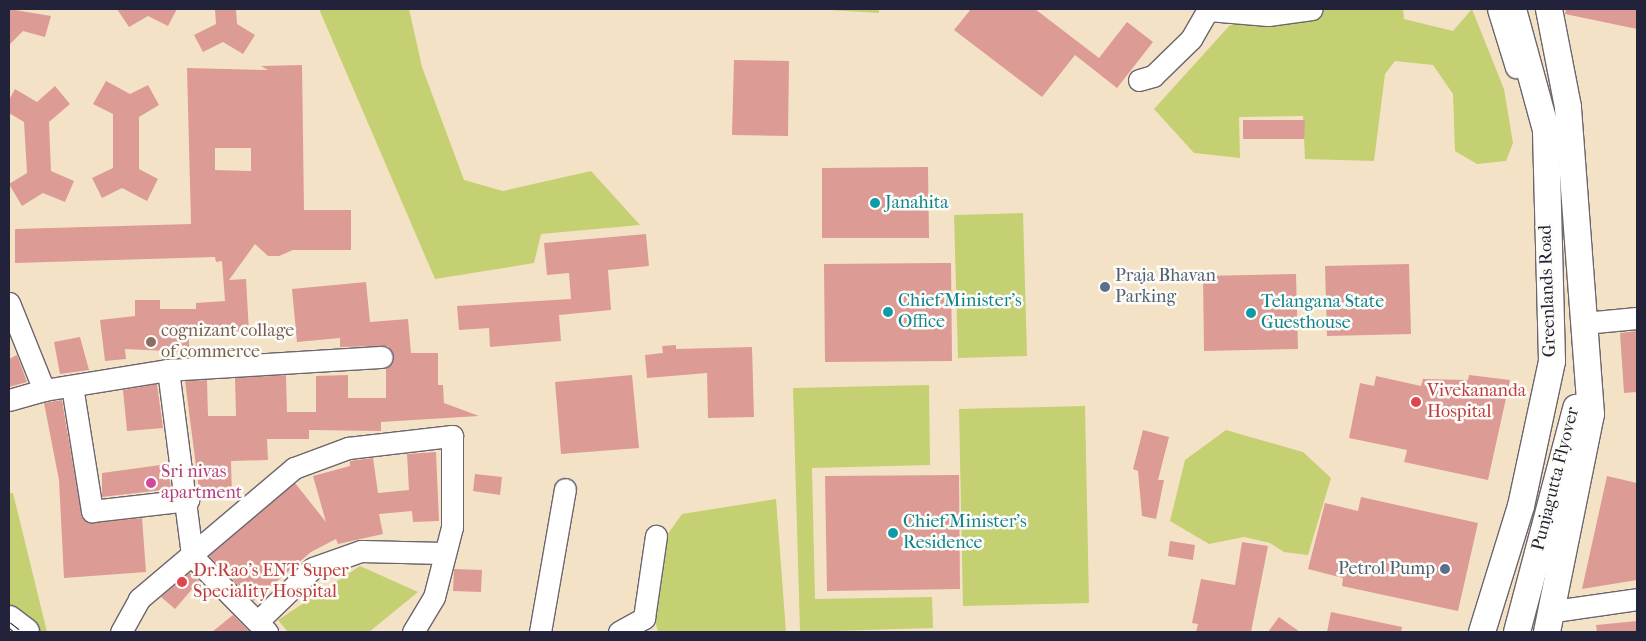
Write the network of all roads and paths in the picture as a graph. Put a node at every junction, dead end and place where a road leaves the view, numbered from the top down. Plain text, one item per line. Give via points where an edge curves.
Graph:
1 (1312, 9) edge
2 (1498, 9) edge
3 (1513, 9) edge
4 (1549, 9) edge
5 (1139, 80) dead end
6 (1544, 150) junction
7 (9, 303) edge
8 (1637, 318) edge
9 (1584, 324) junction
10 (382, 357) dead end
11 (168, 370) junction
12 (72, 386) junction
13 (44, 390) junction
14 (9, 400) edge
15 (565, 488) dead end
16 (188, 500) junction
17 (656, 536) dead end
18 (443, 553) junction
19 (192, 556) junction
20 (1637, 599) edge
21 (9, 620) edge
22 (1550, 622) edge
23 (262, 626) edge
24 (127, 629) edge
25 (25, 632) edge
26 (414, 632) edge
27 (540, 632) edge
28 (619, 632) edge
29 (1482, 632) edge
30 (1517, 632) edge

1 - 5 street via 1268,15 1208,10 1191,39 1153,76
2 - 6 street, Greenlands Road
3 - 6 main road via 1546,130
4 - 9 main road, Greenlands Road via 1568,107 1580,227
6 - 29 main road, Greenlands Road via 1552,361 1521,506
7 - 13 street
8 - 9 street
9 - 22 main road, Greenlands Road via 1591,369 1591,414
9 - 30 main road, Punjagutta Flyover via 1575,410
10 - 11 street
11 - 12 street
11 - 16 street via 176,452
12 - 13 street
12 - 16 street via 92,511
13 - 14 street
15 - 27 street
16 - 19 street
17 - 28 street via 644,618
18 - 19 street via 452,527 452,436 348,448 294,468
18 - 23 street via 361,551 313,568
18 - 26 street via 434,597
19 - 23 street
19 - 24 street via 139,599
20 - 22 street
21 - 25 highway

